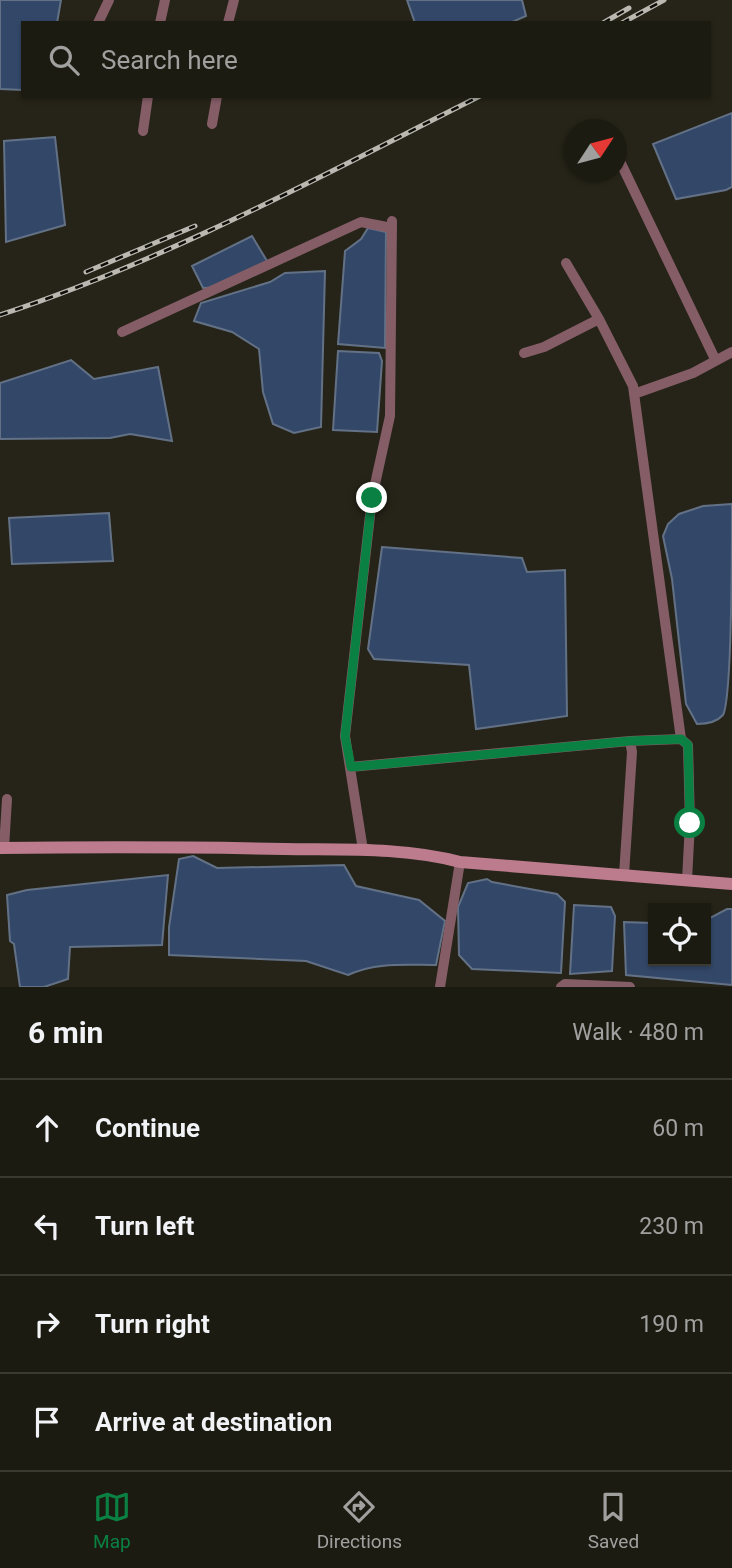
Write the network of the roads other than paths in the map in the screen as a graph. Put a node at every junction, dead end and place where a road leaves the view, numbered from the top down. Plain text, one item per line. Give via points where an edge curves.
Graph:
1 (108, 0) edge
2 (165, 0) edge
3 (234, 0) edge
4 (99, 21) edge
5 (160, 21) edge
6 (229, 21) edge
7 (148, 98) edge
8 (217, 98) edge
9 (212, 124) dead end
10 (143, 131) dead end
11 (627, 174) edge
12 (566, 263) dead end
13 (599, 319) junction
14 (122, 332) dead end
15 (732, 352) edge
16 (524, 353) dead end
17 (715, 359) junction
18 (634, 394) junction
19 (681, 739) junction
20 (630, 741) junction
21 (351, 767) junction
22 (7, 799) dead end
23 (2, 848) edge
24 (363, 850) junction
25 (460, 862) junction
26 (624, 875) junction
27 (687, 880) junction
28 (732, 884) edge
29 (440, 987) edge
30 (561, 987) edge
31 (630, 987) edge

1 - 4 street
2 - 5 street
3 - 6 street
7 - 10 street
8 - 9 street
11 - 17 street
12 - 13 street
13 - 16 street
13 - 18 street
14 - 21 street via 361,222 392,225 390,416 372,498 349,690 345,736
15 - 17 street
17 - 18 street via 693,373
18 - 19 street
19 - 20 street
19 - 27 street via 688,745
20 - 21 street
20 - 26 street
21 - 24 street
22 - 23 street
23 - 24 street
24 - 25 street
25 - 26 street
25 - 29 street
26 - 27 street
27 - 28 street
30 - 31 street

